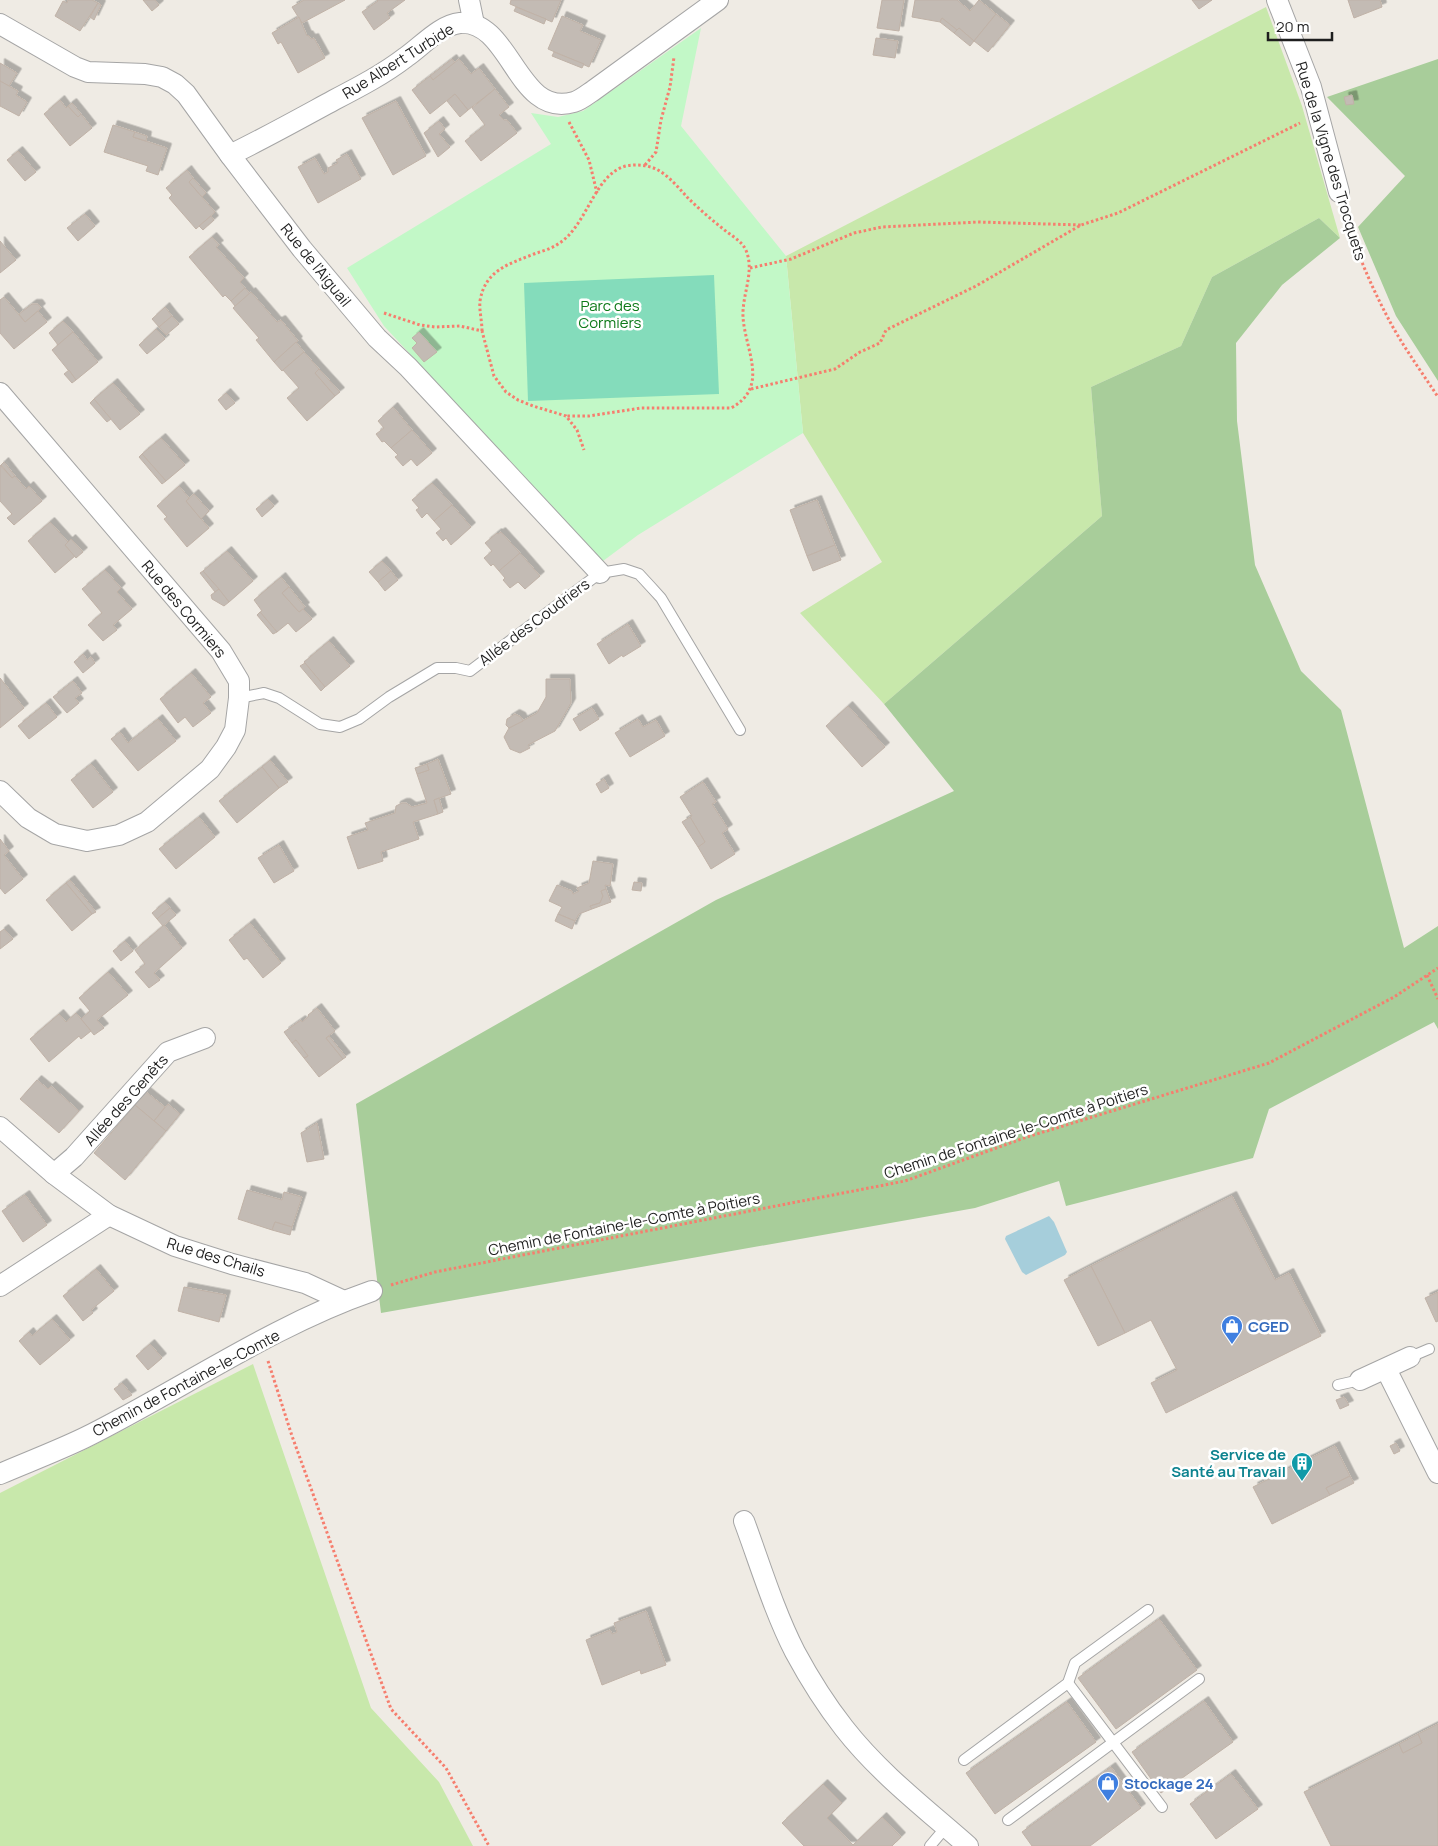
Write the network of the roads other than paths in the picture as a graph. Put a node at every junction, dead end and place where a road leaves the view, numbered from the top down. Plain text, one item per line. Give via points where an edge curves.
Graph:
1 (469, 0) edge
2 (1277, 0) edge
3 (710, 2) edge
4 (0, 24) edge
5 (474, 24) junction
6 (230, 155) junction
7 (1339, 192) road end
8 (0, 392) edge
9 (600, 573) junction
10 (239, 698) junction
11 (740, 730) dead end
12 (0, 791) edge
13 (205, 1038) dead end
14 (0, 1127) edge
15 (54, 1174) junction
16 (109, 1214) junction
17 (0, 1286) edge
18 (372, 1291) road end
19 (344, 1301) junction
20 (1429, 1349) dead end
21 (1410, 1357) joint
22 (1386, 1369) junction
23 (1360, 1380) joint
24 (1338, 1385) dead end
25 (1438, 1473) edge
26 (0, 1474) edge
27 (744, 1521) dead end
28 (1148, 1610) dead end
29 (1199, 1679) dead end
30 (1068, 1683) junction
31 (1113, 1743) junction
32 (964, 1760) dead end
33 (1162, 1808) dead end
34 (1008, 1820) dead end
35 (946, 1827) junction
36 (930, 1846) edge
37 (968, 1846) edge

1 - 5 street
2 - 7 street, Rue de la Vigne des Trocquets via 1311,87
3 - 5 street, Rue Albert Turbide via 677,30 575,102 559,104 535,93 496,42
4 - 6 street, Rue de l’Aiguail via 88,72 144,74 162,77 175,84 186,94
5 - 6 street, Rue Albert Turbide via 459,23 447,28 381,74
6 - 9 street, Rue de l’Aiguail via 302,249 377,338 408,367
8 - 10 street, Rue des Cormiers via 221,651 238,681
9 - 10 lane, Allée des Coudriers via 470,671 437,668 359,719 340,726 320,724 279,698 264,693
9 - 11 lane, Allée des Coudriers via 624,569 639,574 661,598
10 - 12 street, Rue des Cormiers via 235,730 210,769 147,822 119,835 87,841 55,834 28,818
13 - 15 street, Allée des Genêts via 168,1052 74,1157
14 - 15 street, Rue des Chails
15 - 16 street, Rue des Chails
16 - 17 street
16 - 19 street, Rue des Chails via 175,1246 305,1283
18 - 19 street, Chemin de Fontaine-le-Comte
19 - 26 street, Chemin de Fontaine-le-Comte via 262,1341 83,1438
20 - 21 lane
21 - 22 street
22 - 23 street
22 - 25 street
23 - 24 lane
27 - 35 street via 778,1613 816,1688 844,1729
28 - 30 lane via 1075,1663
29 - 31 lane
30 - 31 lane
30 - 32 lane
31 - 33 lane
31 - 34 lane
35 - 36 lane
35 - 37 street

